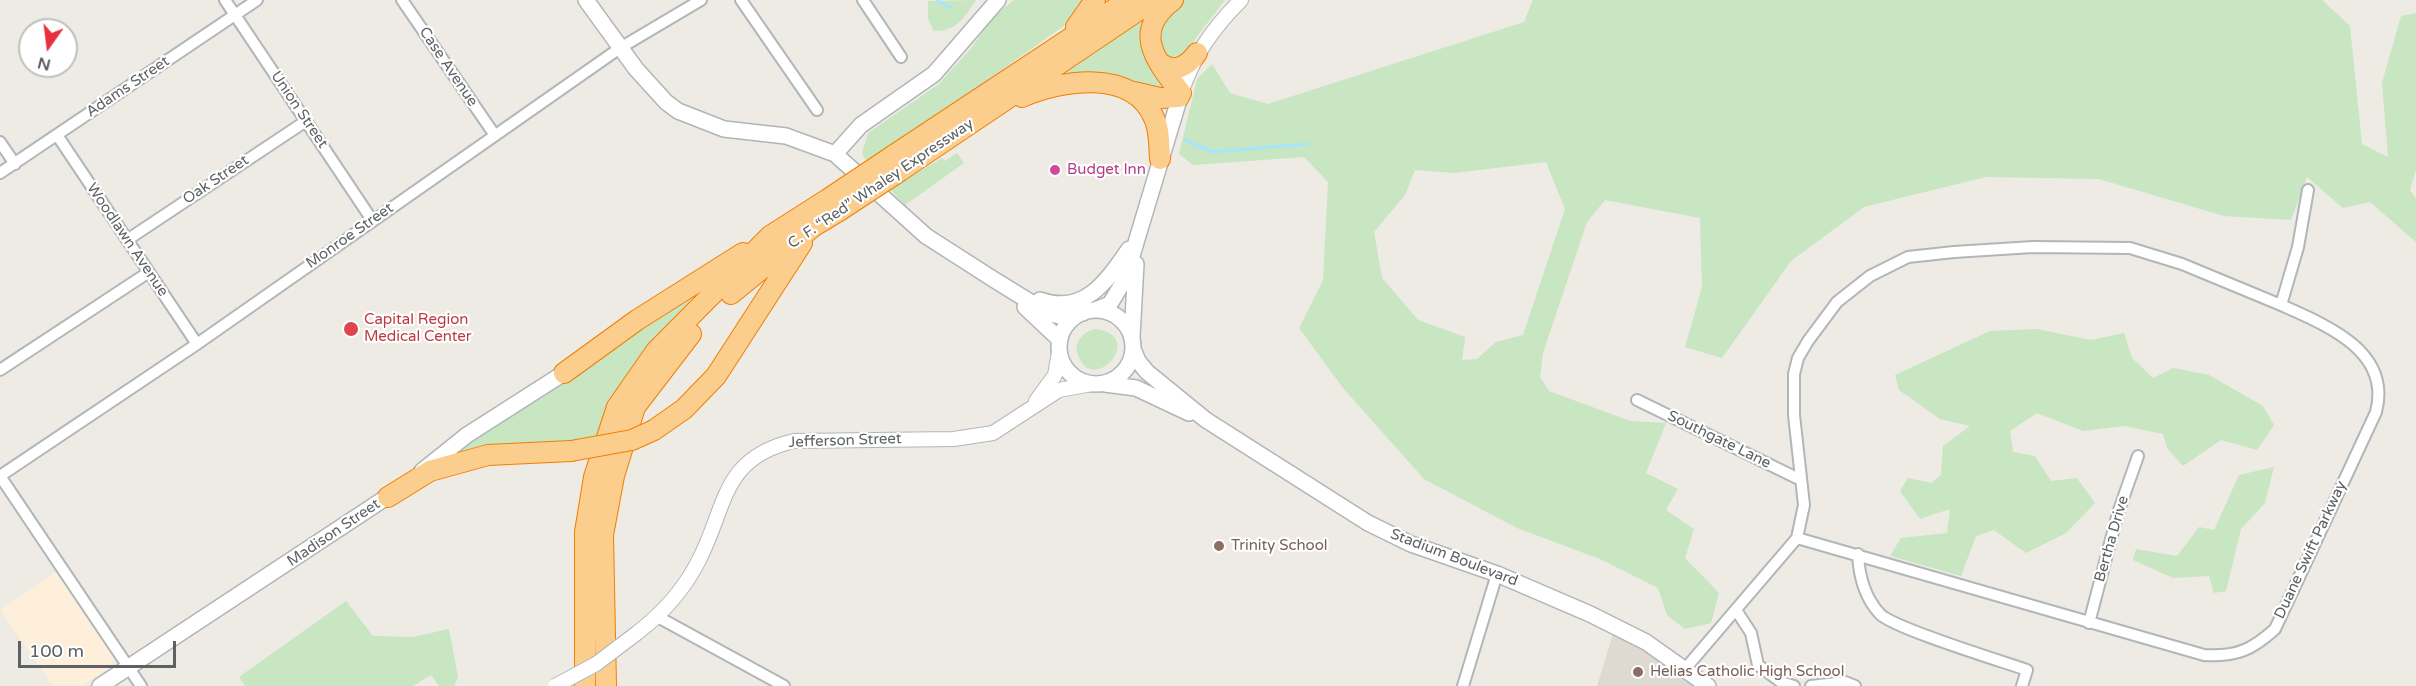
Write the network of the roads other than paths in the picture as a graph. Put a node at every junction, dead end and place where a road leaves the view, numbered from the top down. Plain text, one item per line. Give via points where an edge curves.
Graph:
1 (225, 0) edge
2 (257, 0) edge
3 (402, 0) edge
4 (586, 0) edge
5 (701, 0) edge
6 (741, 0) edge
7 (863, 0) edge
8 (998, 0) edge
9 (1095, 0) edge
10 (1128, 0) edge
11 (1154, 0) edge
12 (1173, 0) edge
13 (1241, 0) edge
14 (235, 15) junction
15 (1060, 45) junction
16 (620, 48) junction
17 (1197, 53) junction
18 (901, 57) dead end
19 (1159, 62) junction
20 (1131, 91) junction
21 (1180, 95) junction
22 (817, 110) dead end
23 (978, 117) junction
24 (306, 121) junction
25 (494, 134) junction
26 (57, 135) junction
27 (0, 142) edge
28 (835, 154) junction
29 (1160, 159) junction
30 (897, 163) junction
31 (15, 164) junction
32 (0, 174) edge
33 (2308, 190) dead end
34 (833, 205) junction
35 (372, 220) junction
36 (814, 226) junction
37 (1139, 234) junction
38 (770, 236) junction
39 (127, 240) junction
40 (149, 272) junction
41 (993, 279) junction
42 (1012, 290) junction
43 (2281, 305) junction
44 (1089, 311) junction
45 (1133, 343) junction
46 (197, 344) junction
47 (1060, 346) junction
48 (0, 370) edge
49 (564, 374) joint
50 (1098, 384) junction
51 (1637, 400) dead end
52 (1030, 410) junction
53 (1206, 420) junction
54 (2138, 456) dead end
55 (0, 476) edge
56 (1801, 480) junction
57 (388, 497) junction
58 (1797, 538) junction
59 (1858, 554) junction
60 (1497, 574) junction
61 (1736, 610) junction
62 (658, 617) junction
63 (2089, 623) junction
64 (128, 667) junction
65 (1685, 669) junction
66 (100, 686) edge
67 (141, 686) edge
68 (555, 686) edge
69 (585, 686) edge
70 (606, 686) edge
71 (784, 686) edge
72 (1464, 686) edge
73 (1708, 686) edge
74 (1794, 686) edge
75 (1811, 686) edge
76 (1856, 686) edge
77 (2022, 686) edge

1 - 14 street, Union Street
2 - 14 street, Adams Street
3 - 25 street, Case Avenue
4 - 16 main road
5 - 16 street, Monroe Street
6 - 22 street
7 - 18 street
8 - 28 main road via 934,74 861,125
9 - 15 highway
10 - 15 highway, C. F. “Red” Whaley Expressway
11 - 23 highway, C. F. “Red” Whaley Expressway
12 - 19 highway via 1151,27 1152,50
13 - 17 street via 1215,25
14 - 24 street, Union Street
14 - 26 street, Adams Street
15 - 30 highway, C. F. “Red” Whaley Expressway
16 - 25 street, Monroe Street
16 - 28 main road via 666,102 701,122 724,129 786,136
17 - 19 highway via 1181,68 1165,67
17 - 21 street
19 - 21 highway
20 - 21 highway via 1160,98
20 - 23 highway via 1103,84 1062,84
20 - 29 highway via 1155,119
21 - 29 main road
23 - 30 highway, C. F. “Red” Whaley Expressway
24 - 35 street, Union Street
24 - 39 street, Oak Street
25 - 35 street, Monroe Street
26 - 31 street, Adams Street
26 - 39 street, Woodlawn Avenue
27 - 31 street
28 - 41 main road via 926,236
29 - 37 main road
30 - 34 highway, C. F. “Red” Whaley Expressway, bridge
31 - 32 street, Adams Street
33 - 43 street via 2298,247
34 - 36 highway, C. F. “Red” Whaley Expressway
34 - 38 highway, C. F. “Red” Whaley Expressway
35 - 46 street, Monroe Street
36 - 57 highway, bridge via 716,376 684,409 654,430 632,440 571,452 488,455 430,471
36 - 70 highway, C. F. “Red” Whaley Expressway via 740,284 680,344 635,407 614,476 603,535
37 - 42 main road via 1108,279 1072,303 1049,303
37 - 44 main road via 1119,293 1110,304
37 - 45 main road
38 - 49 highway via 637,320
38 - 69 highway, C. F. “Red” Whaley Expressway via 656,351 617,407 594,477 585,532
39 - 40 street, Woodlawn Avenue
40 - 46 street, Woodlawn Avenue
40 - 48 street
41 - 42 main road
41 - 47 main road
42 - 44 main road via 1056,315
43 - 56 street, Duane Swift Parkway via 2182,264 2130,248 2033,247 1908,257 1870,276 1837,302 1798,358 1794,415
43 - 63 street, Duane Swift Parkway via 2332,328 2361,352 2378,380 2380,395 2376,412 2275,629 2255,646 2224,656
44 - 45 main road via 1118,317
44 - 47 main road via 1064,328
45 - 50 main road via 1125,371
45 - 53 main road via 1138,361 1147,372
46 - 55 street, Monroe Street
47 - 50 main road via 1070,374
47 - 52 street via 1055,375
49 - 57 main road, Madison Street via 467,435
50 - 52 street, Jefferson Street via 1059,390
50 - 53 main road via 1136,388
51 - 56 street, Southgate Lane
52 - 62 street, Jefferson Street via 993,434 794,441 757,455 724,492 700,559 682,590
53 - 60 main road, Stadium Boulevard via 1368,523 1411,544
54 - 63 street, Bertha Drive via 2118,513
55 - 64 street
56 - 58 street, Duane Swift Parkway via 1804,505
57 - 64 main road, Madison Street
58 - 59 street, Duane Swift Parkway
58 - 61 street, Duane Swift Parkway
59 - 63 street, Duane Swift Parkway
59 - 77 street via 1859,575 1868,599 1881,616 2027,670
60 - 65 main road, Stadium Boulevard via 1646,642
60 - 72 street
61 - 65 street, Duane Swift Parkway
61 - 74 street via 1751,633 1758,665 1781,682
62 - 68 street, Jefferson Street, bridge via 596,664
62 - 71 street
64 - 66 main road, Madison Street
64 - 67 street
65 - 73 main road, Stadium Boulevard
75 - 76 street via 1845,682

